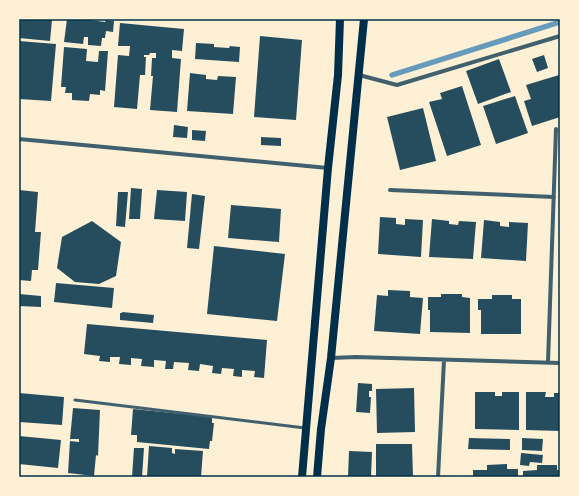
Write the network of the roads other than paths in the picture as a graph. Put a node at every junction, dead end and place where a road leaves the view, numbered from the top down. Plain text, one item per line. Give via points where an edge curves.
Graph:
1 (340, 19) edge
2 (364, 19) edge
3 (560, 36) edge
4 (359, 75) junction
5 (556, 129) dead end
6 (19, 139) edge
7 (328, 168) junction
8 (390, 190) dead end
9 (554, 197) junction
10 (331, 358) junction
11 (444, 360) junction
12 (548, 362) junction
13 (560, 362) edge
14 (75, 400) dead end
15 (306, 429) junction
16 (302, 477) edge
17 (317, 477) edge
18 (438, 477) edge

1 - 7 main road via 338,76
2 - 4 main road
3 - 4 street via 397,85
4 - 10 main road
5 - 9 street
6 - 7 street
7 - 15 main road
8 - 9 street
9 - 12 street
10 - 11 street
10 - 17 main road
11 - 12 street
11 - 18 street
12 - 13 street
14 - 15 lane
15 - 16 main road

